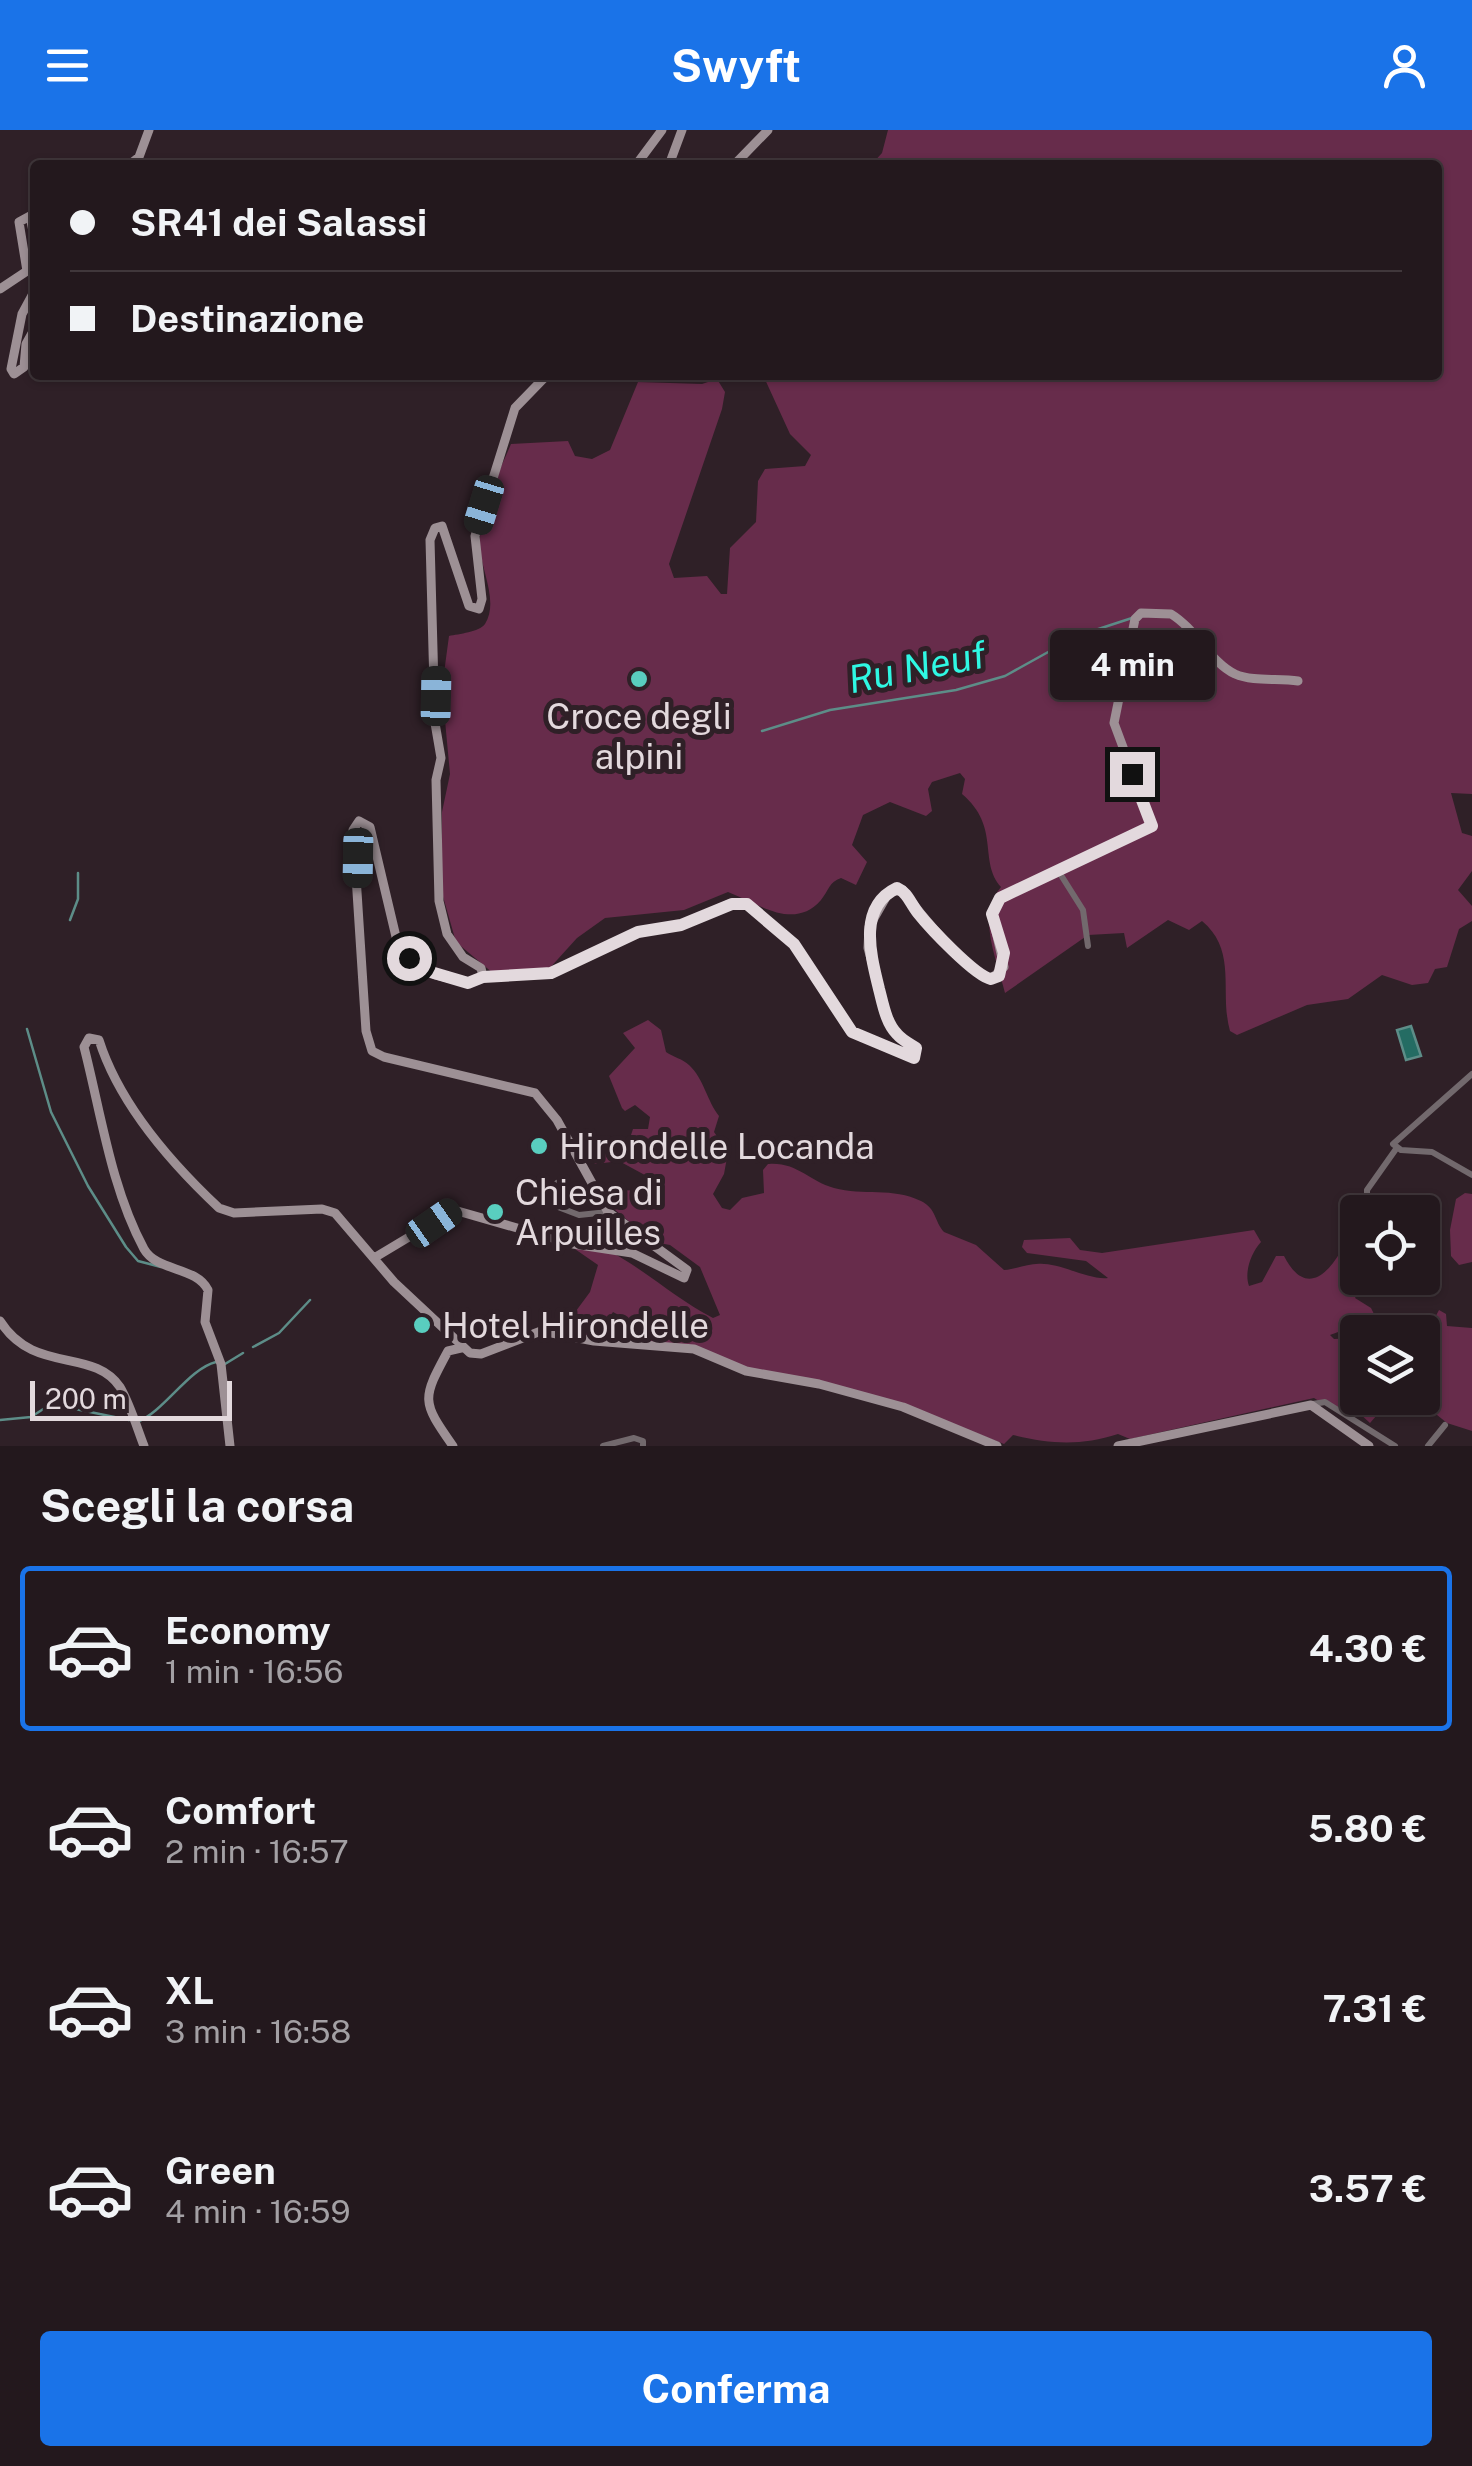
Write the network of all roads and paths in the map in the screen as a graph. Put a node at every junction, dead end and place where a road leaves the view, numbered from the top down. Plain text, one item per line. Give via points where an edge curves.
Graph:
1 (149, 130) edge
2 (662, 130) edge
3 (682, 130) edge
4 (768, 130) edge
5 (135, 160) edge
6 (640, 160) edge
7 (671, 160) edge
8 (739, 160) edge
9 (30, 216) edge
10 (0, 289) edge
11 (30, 299) edge
12 (30, 337) edge
13 (542, 380) edge
14 (1298, 681) dead end
15 (1059, 872) junction
16 (1088, 946) dead end
17 (483, 977) junction
18 (1472, 1074) edge
19 (1396, 1148) junction
20 (1472, 1175) edge
21 (557, 1183) dead end
22 (596, 1190) junction
23 (1367, 1195) edge
24 (545, 1202) dead end
25 (608, 1212) junction
26 (374, 1258) junction
27 (0, 1321) edge
28 (461, 1348) junction
29 (1311, 1404) junction
30 (1445, 1426) dead end
31 (144, 1446) edge
32 (230, 1446) edge
33 (452, 1446) edge
34 (603, 1446) edge
35 (644, 1446) edge
36 (997, 1446) edge
37 (1118, 1446) edge
38 (1368, 1446) edge
39 (1395, 1446) edge
40 (1428, 1446) edge

1 - 5 street
2 - 6 street
3 - 7 street
4 - 8 street
9 - 10 street via 18,222 27,271
11 - 12 street via 14,374 24,368
13 - 17 street via 515,408 475,536 479,610 469,606 442,526 430,540 441,758 439,901 447,934
14 - 15 street via 1232,673 1172,614 1140,614 1132,624 1114,723 1152,826
15 - 16 street via 1084,910
15 - 17 street via 994,904 1004,967 991,979 971,969 903,890 890,892 869,927 868,948 888,1020 918,1050 912,1059 852,1032 794,944 747,904 638,932 551,973
17 - 22 street via 468,983 435,975 409,958 397,941 370,827 357,822 372,1050 535,1093
18 - 19 street via 1398,1136
19 - 20 street via 1432,1152
19 - 23 street
21 - 22 street
22 - 25 street
24 - 25 street via 580,1215
25 - 26 street via 687,1270 684,1278 632,1253 454,1210
26 - 28 street
26 - 32 street via 335,1213 219,1208 146,1124 112,1074 99,1040 89,1038 84,1048 108,1149 144,1249 205,1284 205,1322 220,1360
27 - 31 street via 30,1352 86,1364 111,1378
28 - 33 street via 448,1351 429,1385 428,1411
28 - 36 street via 481,1354 542,1331 694,1349 746,1371 902,1407
29 - 37 street
29 - 38 street
29 - 39 street via 1325,1402
30 - 40 street
34 - 35 street via 634,1438

